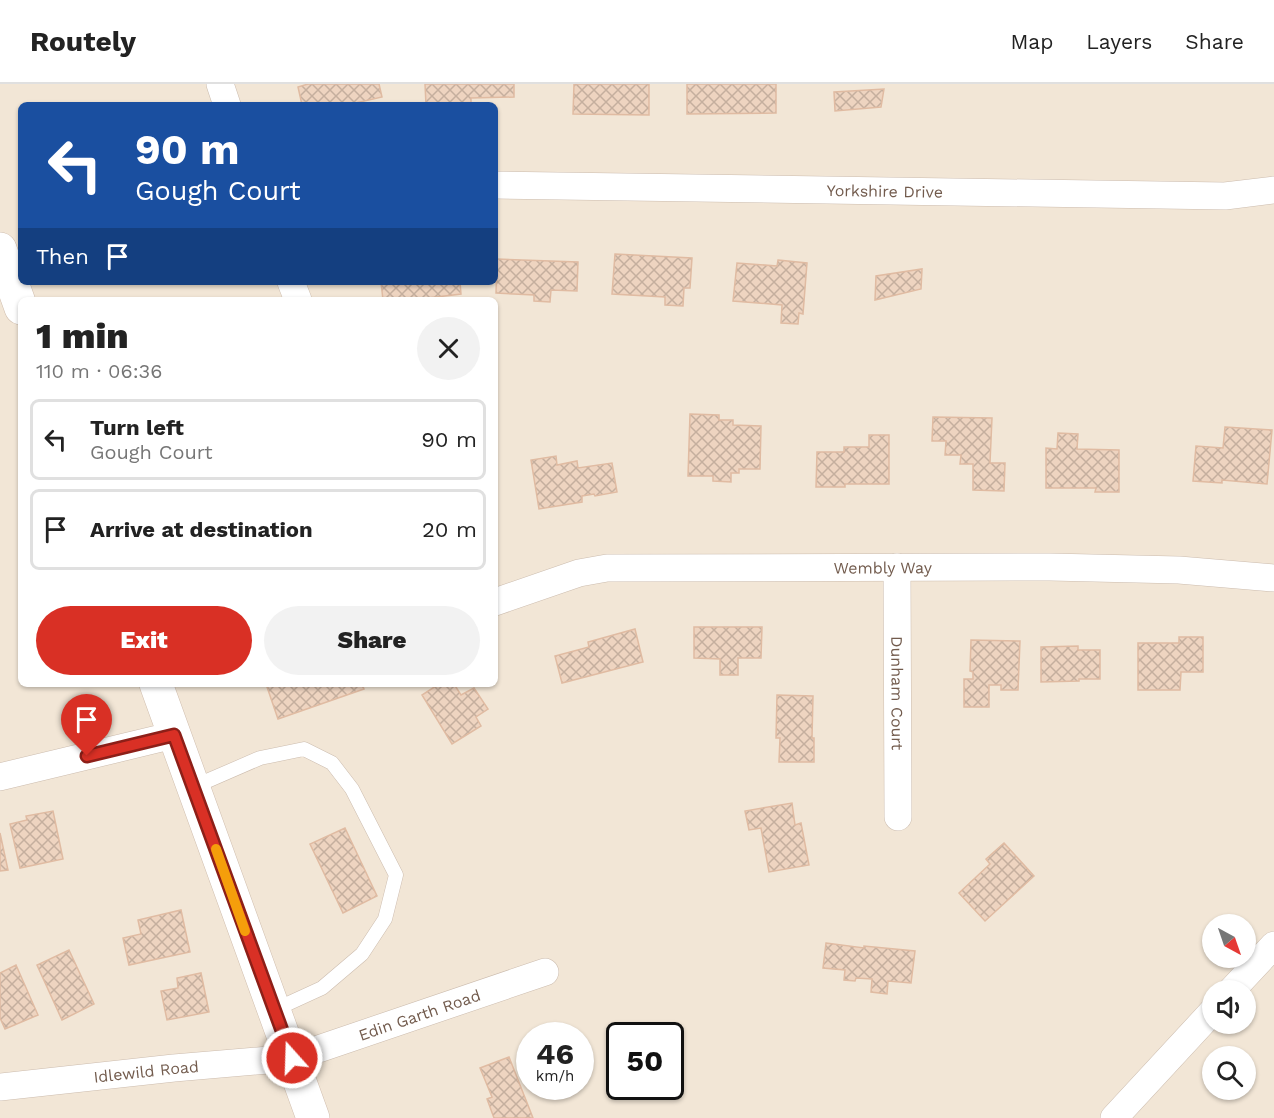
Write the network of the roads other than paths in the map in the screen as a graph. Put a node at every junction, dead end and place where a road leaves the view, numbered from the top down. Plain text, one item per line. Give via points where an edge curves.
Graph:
1 (220, 84) edge
2 (226, 102) edge
3 (498, 184) edge
4 (1274, 190) edge
5 (0, 249) edge
6 (11, 292) edge
7 (897, 567) junction
8 (1274, 578) edge
9 (498, 601) edge
10 (157, 687) edge
11 (174, 735) junction
12 (0, 777) edge
13 (193, 787) junction
14 (898, 817) dead end
15 (1274, 945) edge
16 (545, 972) dead end
17 (1241, 980) edge
18 (274, 1010) junction
19 (1202, 1023) edge
20 (292, 1058) junction
21 (0, 1087) edge
22 (313, 1118) edge
23 (1114, 1118) edge

1 - 2 street
3 - 4 street, Yorkshire Drive via 1225,196
5 - 6 main road
7 - 8 street, Wembly Way via 1179,570
7 - 9 street, Wembly Way via 607,568 579,573
7 - 14 street, Dunham Court
10 - 11 main road
11 - 12 street
11 - 13 main road
13 - 18 main road
13 - 18 lane via 260,758 304,749 332,763 352,789 396,875 385,919 362,954 322,988
15 - 17 street
16 - 20 street, Edin Garth Road
18 - 20 main road
19 - 23 street
20 - 21 street, Idlewild Road
20 - 22 main road

